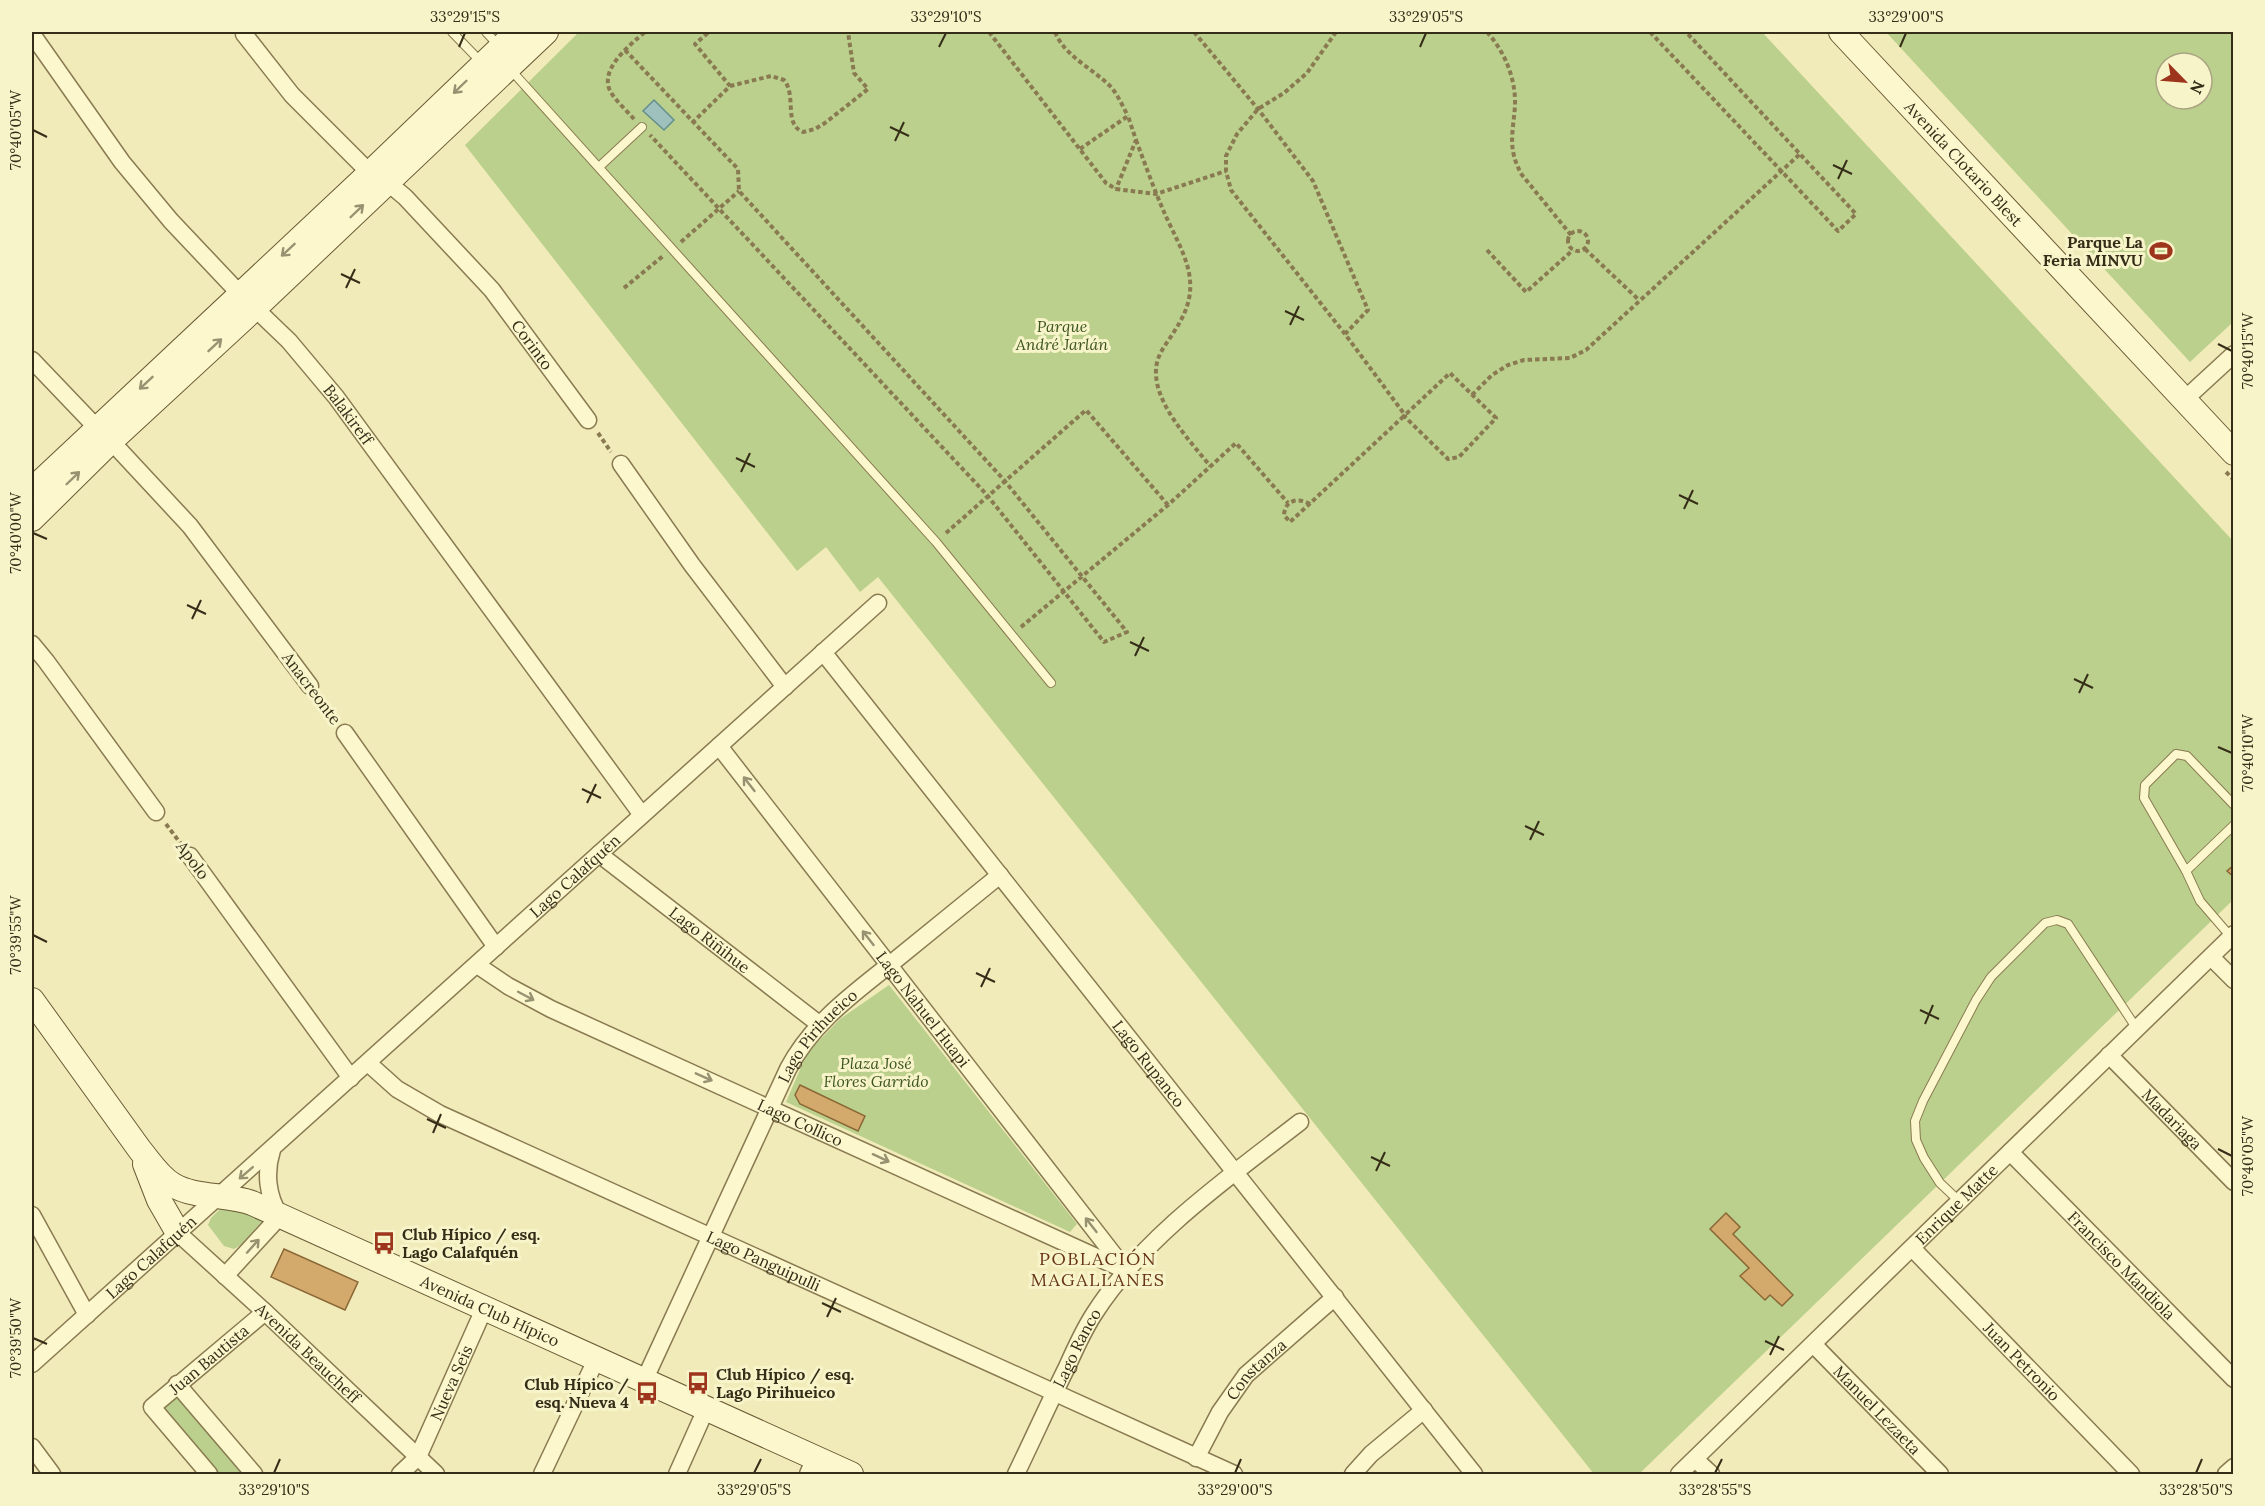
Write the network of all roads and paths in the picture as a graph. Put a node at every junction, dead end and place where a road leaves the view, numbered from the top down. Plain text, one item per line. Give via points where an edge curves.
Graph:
1 (452, 32) edge
2 (546, 32) edge
3 (645, 32) edge
4 (709, 32) edge
5 (848, 32) edge
6 (988, 32) edge
7 (1055, 32) edge
8 (1194, 32) edge
9 (1336, 32) edge
10 (1487, 32) edge
11 (1650, 32) edge
12 (1686, 32) edge
13 (1841, 32) edge
14 (32, 34) edge
15 (244, 34) dead end
16 (503, 44) edge
17 (625, 50) junction
18 (483, 65) junction
19 (730, 86) junction
20 (1258, 109) junction
21 (1128, 116) junction
22 (693, 123) junction
23 (642, 127) junction
24 (1136, 140) junction
25 (1080, 149) junction
26 (1800, 154) junction
27 (599, 167) junction
28 (1226, 171) junction
29 (1780, 171) junction
30 (379, 178) junction
31 (1116, 189) junction
32 (1156, 194) junction
33 (1571, 235) junction
34 (1585, 249) junction
35 (1486, 250) dead end
36 (1573, 250) junction
37 (1639, 300) junction
38 (248, 301) junction
39 (1345, 334) junction
40 (2234, 354) edge
41 (32, 360) edge
42 (1472, 395) junction
43 (2184, 400) junction
44 (1405, 415) junction
45 (588, 420) joint
46 (104, 435) junction
47 (2234, 453) edge
48 (621, 465) joint
49 (1210, 466) junction
50 (1004, 480) junction
51 (987, 495) junction
52 (1288, 503) junction
53 (34, 504) edge
54 (1310, 504) junction
55 (1168, 505) junction
56 (936, 542) junction
57 (1083, 577) junction
58 (1064, 592) junction
59 (878, 603) dead end
60 (1011, 635) junction
61 (32, 645) edge
62 (823, 652) junction
63 (1051, 683) dead end
64 (310, 686) joint
65 (784, 687) junction
66 (345, 733) joint
67 (719, 746) junction
68 (2234, 806) edge
69 (156, 812) joint
70 (642, 815) junction
71 (2234, 825) edge
72 (599, 854) junction
73 (190, 856) joint
74 (2186, 870) junction
75 (1000, 875) junction
76 (2232, 936) edge
77 (496, 948) junction
78 (2211, 957) junction
79 (477, 965) junction
80 (889, 965) junction
81 (2234, 980) edge
82 (32, 1000) edge
83 (819, 1024) junction
84 (2136, 1029) junction
85 (2109, 1056) junction
86 (368, 1063) junction
87 (351, 1078) junction
88 (770, 1108) junction
89 (1300, 1122) dead end
90 (140, 1150) junction
91 (272, 1150) junction
92 (2010, 1152) junction
93 (1236, 1172) junction
94 (2234, 1182) edge
95 (221, 1195) junction
96 (1959, 1202) junction
97 (32, 1215) edge
98 (280, 1216) junction
99 (178, 1233) junction
100 (711, 1238) junction
101 (1912, 1248) junction
102 (1127, 1271) junction
103 (225, 1276) junction
104 (1335, 1297) junction
105 (484, 1309) junction
106 (265, 1312) junction
107 (87, 1315) junction
108 (1813, 1344) junction
109 (597, 1359) junction
110 (32, 1364) edge
111 (2234, 1379) edge
112 (644, 1381) junction
113 (177, 1384) junction
114 (1054, 1394) junction
115 (706, 1409) junction
116 (1424, 1410) junction
117 (32, 1447) edge
118 (418, 1457) junction
119 (1196, 1458) junction
120 (1695, 1459) junction
121 (812, 1466) edge
122 (2234, 1467) edge
123 (52, 1474) edge
124 (209, 1474) edge
125 (254, 1474) edge
126 (400, 1474) edge
127 (436, 1474) edge
128 (542, 1474) edge
129 (676, 1474) edge
130 (851, 1474) edge
131 (1016, 1474) edge
132 (1234, 1474) edge
133 (1353, 1474) edge
134 (1474, 1474) edge
135 (1679, 1474) edge
136 (1711, 1474) edge
137 (1940, 1474) edge
138 (2132, 1474) edge
139 (2226, 1474) edge

1 - 18 lane
2 - 16 main road
3 - 17 path
4 - 19 path via 695,44
5 - 19 path via 854,73 868,89 814,129 803,132 793,124 791,95 784,80 771,76
6 - 25 path
7 - 21 path via 1079,61 1113,88
8 - 20 path
9 - 20 path via 1307,73
10 - 33 path via 1500,49 1511,75 1515,106 1511,137 1516,165
11 - 29 path
12 - 26 path
13 - 43 main road, Avenida Clotario Blest
14 - 38 street, Balakireff via 122,162 171,221
15 - 30 street, Corinto via 292,95
16 - 18 main road
16 - 27 lane
16 - 30 main road
17 - 22 path
17 - 23 path via 608,79 610,92
18 -> 30 main road
19 - 22 path
20 - 28 path via 1229,146
20 - 39 path via 1313,181 1368,310
21 - 24 path
21 - 25 path
22 - 50 path via 738,169 739,191
23 - 27 lane
23 - 51 path
24 - 31 path
24 - 32 path
25 - 31 path via 1106,183
26 - 29 path
26 - 29 path via 1856,214 1838,231
27 - 56 lane
28 - 32 path
28 - 39 path via 1231,190
29 - 37 path
30 - 38 main road
30 - 45 street, Corinto via 405,197 492,290
31 - 32 path
32 - 49 path via 1185,260 1190,282 1185,313 1159,358 1159,388 1166,408
33 - 34 path via 1576,231 1586,234
33 - 36 path via 1569,244
34 - 36 path
34 - 37 path
35 - 36 path via 1526,292
37 - 42 path via 1586,350 1570,358 1524,360 1508,365
38 - 46 main road
38 - 70 street, Balakireff via 289,341 336,397
39 - 44 path
40 - 43 street
41 - 46 street, Anacreonte
42 - 44 path via 1450,373
42 - 44 path via 1496,418 1459,457 1448,459
43 - 47 main road, Avenida Clotario Blest
44 - 54 path
45 - 48 path
46 - 53 main road
46 - 64 street, Anacreonte via 190,526
48 - 65 street
49 - 52 path via 1236,443
49 - 55 path
50 - 51 path
50 - 55 path via 1086,410
50 - 57 path
51 - 56 path
51 - 58 path
52 - 54 path via 1298,499
52 - 54 path via 1284,515 1290,522
55 - 57 path
56 - 60 lane
57 - 58 path
57 - 58 path via 1127,632 1104,642
58 - 60 path
59 - 62 street, Lago Calafquén
60 - 63 lane
61 - 69 street
62 - 65 street, Lago Calafquén
62 - 75 street, Lago Rupanco
64 - 66 path, Anacreonte
65 - 67 street, Lago Calafquén
66 - 77 street, Anacreonte
67 - 70 street, Lago Calafquén
80 -> 67 street, Lago Nahuel Huapi
68 - 74 lane via 2187,756 2176,754 2145,785 2144,798
69 - 73 path, Apolo
70 - 72 street, Lago Calafquén
71 - 74 lane
72 - 77 street, Lago Calafquén
72 - 83 street, Lago Riñihue
73 - 87 street, Apolo
74 - 76 lane via 2200,901
75 - 80 street, Lago Pirihueico
75 - 93 street, Lago Rupanco
76 - 78 street, Enrique Matte
77 - 79 street, Lago Calafquén
78 - 81 street
78 - 84 street, Enrique Matte
79 - 86 street, Lago Calafquén
79 -> 88 street, Lago Collico via 550,1009
80 - 83 street, Lago Pirihueico
102 -> 80 street, Lago Nahuel Huapi
82 - 90 main road, Avenida Club Hípico
83 - 88 street, Lago Pirihueico via 795,1056
84 - 85 street, Enrique Matte
84 - 96 lane via 2068,924 2056,920 2035,931 1991,977 1976,1000 1916,1121 1916,1140 1924,1158 1940,1183
85 - 92 street, Enrique Matte
85 - 94 street, Madariaga
86 - 87 street, Lago Calafquén
86 - 100 street, Lago Panguipulli via 420,1104
87 - 91 street, Lago Calafquén
88 - 100 street, Lago Pirihueico
88 -> 102 street, Lago Collico
89 - 93 street, Lago Ranco
90 - 95 main road, Avenida Club Hípico via 174,1186
90 - 99 main road via 159,1200
91 -> 95 street, Lago Calafquén
91 - 98 street via 268,1179
92 - 96 street, Enrique Matte
92 - 111 street, Francisco Mandiola
93 - 102 street, Lago Ranco
93 - 104 street, Lago Rupanco
95 - 98 main road, Avenida Club Hípico via 244,1200
95 - 99 street, Lago Calafquén
96 - 101 street, Enrique Matte
97 - 107 street
103 -> 98 street
98 - 105 main road, Avenida Club Hípico
99 - 103 street, Avenida Beaucheff
99 - 107 street, Lago Calafquén
100 - 112 street, Lago Pirihueico
100 - 114 street, Lago Panguipulli
101 - 108 street, Enrique Matte
101 - 138 street, Juan Petronio
102 - 114 street, Lago Ranco via 1093,1316
103 - 106 street, Avenida Beaucheff
104 - 116 street, Lago Rupanco
104 - 119 street, Constanza via 1246,1375 1220,1412
105 - 109 main road, Avenida Club Hípico
105 - 118 street, Nueva Seis
106 - 113 street, Juan Bautista
106 - 118 street, Avenida Beaucheff
107 - 110 street, Lago Calafquén
108 - 120 street, Enrique Matte
108 - 137 street, Manuel Lezaeta
109 - 112 main road, Avenida Club Hípico
109 - 128 street
112 - 115 main road, Avenida Club Hípico
113 - 124 street, Juan Bautista via 152,1407
113 - 125 street
114 - 119 street, Lago Panguipulli
114 - 131 street, Lago Ranco
115 - 121 main road, Avenida Club Hípico
115 - 129 street
116 - 133 street
116 - 134 street, Lago Rupanco
117 - 123 street
118 - 126 street
118 - 127 street, Avenida Beaucheff
119 - 132 street, Lago Panguipulli
120 - 135 street, Enrique Matte
120 - 136 street
121 - 130 main road, Avenida Club Hípico
122 - 139 street

